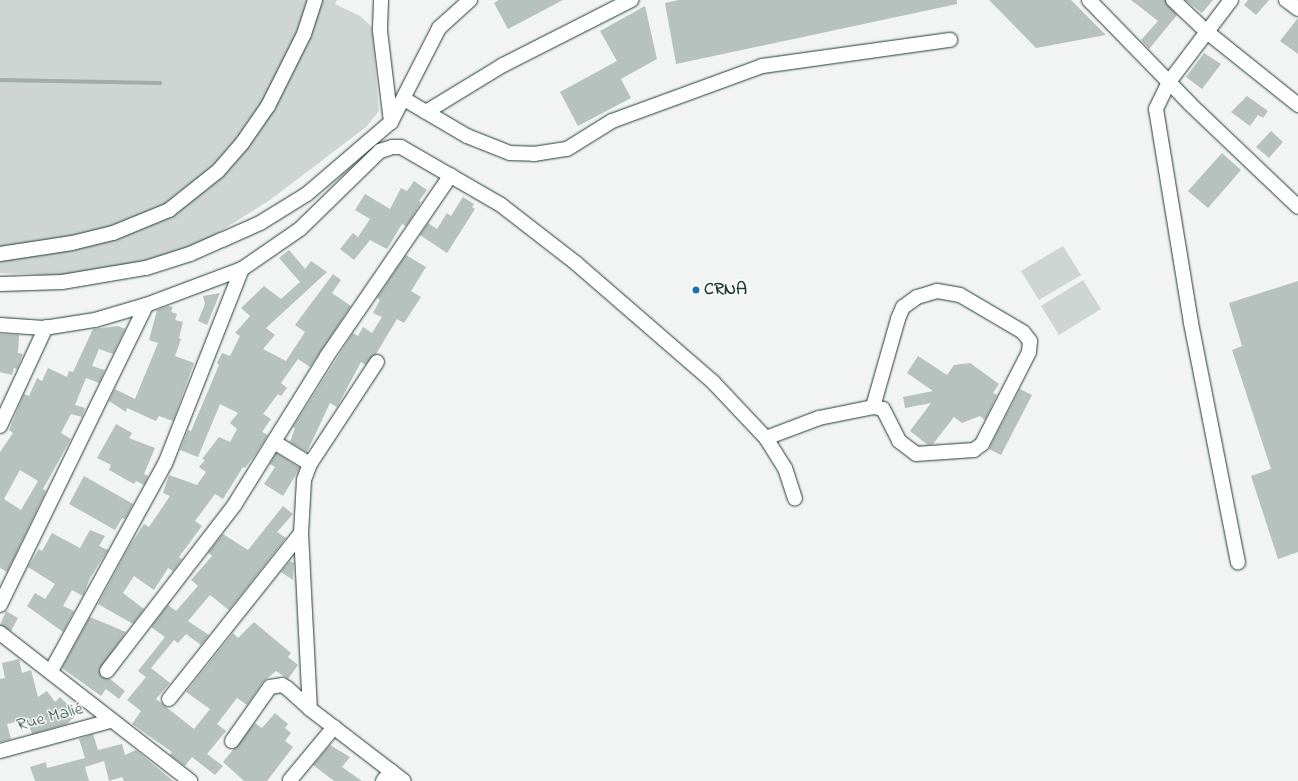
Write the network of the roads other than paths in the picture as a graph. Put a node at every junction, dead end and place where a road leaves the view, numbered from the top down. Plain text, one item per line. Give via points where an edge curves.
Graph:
1 (315, 0) edge
2 (381, 0) edge
3 (631, 0) edge
4 (1089, 0) edge
5 (1173, 0) edge
6 (1231, 0) edge
7 (1286, 0) edge
8 (464, 1) edge
9 (1298, 10) edge
10 (1206, 32) junction
11 (950, 40) dead end
12 (1169, 82) junction
13 (404, 99) junction
14 (1298, 105) edge
15 (426, 112) junction
16 (390, 122) junction
17 (451, 175) junction
18 (1298, 207) edge
19 (0, 254) edge
20 (242, 269) junction
21 (0, 284) edge
22 (146, 305) junction
23 (0, 325) edge
24 (46, 327) junction
25 (377, 362) dead end
26 (873, 407) junction
27 (0, 426) edge
28 (766, 438) junction
29 (274, 442) junction
30 (310, 464) junction
31 (795, 498) dead end
32 (302, 533) junction
33 (1238, 562) dead end
34 (0, 605) edge
35 (0, 633) edge
36 (51, 671) junction
37 (107, 671) dead end
38 (169, 698) dead end
39 (310, 709) junction
40 (110, 721) junction
41 (334, 726) junction
42 (232, 741) dead end
43 (0, 752) edge
44 (387, 776) edge
45 (290, 780) dead end
46 (190, 781) edge
47 (404, 781) edge

1 - 19 street via 304,34 268,106 243,142 218,171 169,210 113,233 72,243
2 - 16 street via 380,31
3 - 15 street via 503,65
4 - 12 street
5 - 10 street
6 - 10 street
7 - 9 street
8 - 13 street via 439,28
10 - 12 street
10 - 14 street
11 - 15 street via 762,66 612,121 567,149 534,154 510,153 466,136
12 - 18 street
12 - 33 street via 1156,109 1191,323
13 - 15 street
13 - 16 street
16 - 21 street via 307,194 260,222 190,254 107,276 62,282
17 - 20 street via 402,147 380,151 300,229
17 - 28 street via 501,205 577,264 713,382
17 - 29 street via 327,356
20 - 22 street
20 - 36 street via 165,464
22 - 24 street via 95,320
22 - 34 street
23 - 24 street
24 - 27 street
25 - 30 street
26 - 26 street via 898,319 903,307 917,297 938,291 960,295 1023,332 1030,341 1029,352 986,437 974,450 916,454 899,441 883,409
26 - 28 street via 819,418
28 - 31 street via 785,468
29 - 30 street
29 - 37 street via 235,504
30 - 32 street via 304,480
32 - 38 street
32 - 39 street
35 - 36 street
36 - 40 street
39 - 41 street
39 - 42 street via 282,685 270,687
40 - 43 street, Rue Malié
40 - 46 street
41 - 44 street
41 - 45 street
44 - 47 street

